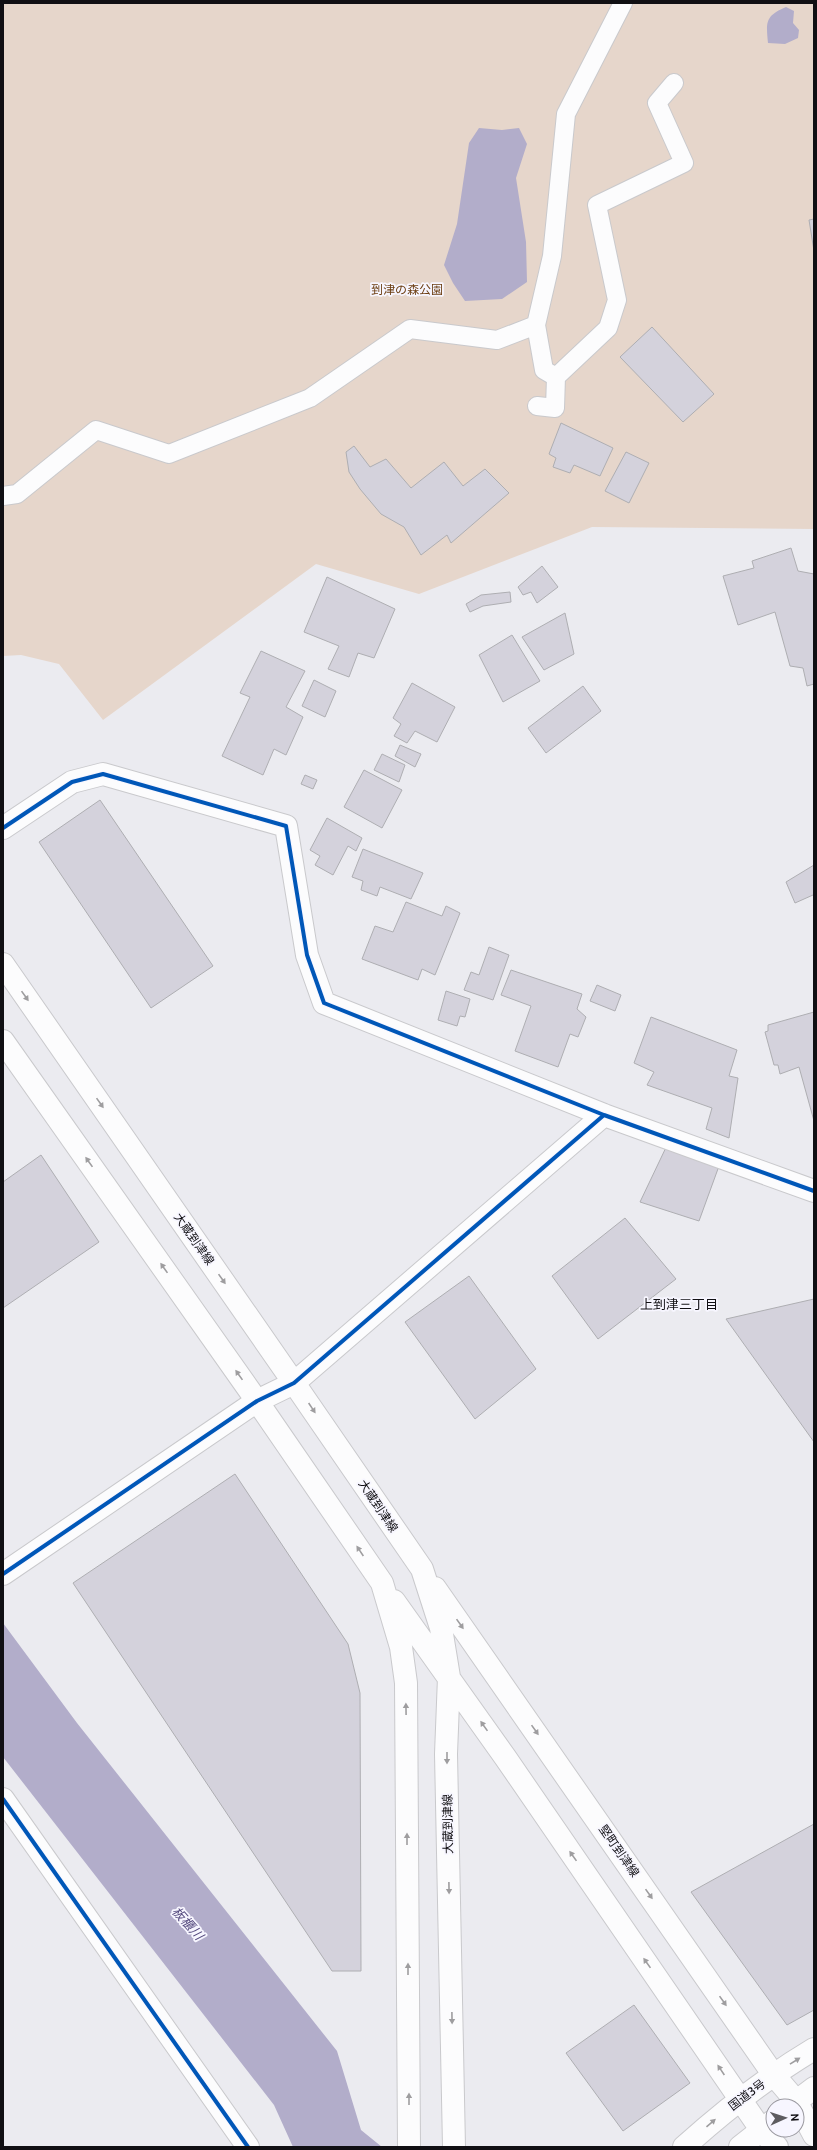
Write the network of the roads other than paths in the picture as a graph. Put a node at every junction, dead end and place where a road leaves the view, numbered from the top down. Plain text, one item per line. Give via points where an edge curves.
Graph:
1 (623, 3) edge
2 (674, 83) dead end
3 (536, 324) junction
4 (556, 377) junction
5 (537, 406) dead end
6 (3, 496) edge
7 (3, 828) edge
8 (3, 964) edge
9 (3, 1041) edge
10 (604, 1115) junction
11 (814, 1191) edge
12 (294, 1383) junction
13 (257, 1401) junction
14 (422, 1569) junction
15 (6, 1572) edge
16 (382, 1583) junction
17 (449, 1677) junction
18 (3, 1799) edge
19 (814, 2049) edge
20 (773, 2074) junction
21 (814, 2088) edge
22 (789, 2098) edge
23 (801, 2098) edge
24 (740, 2099) junction
25 (805, 2122) edge
26 (765, 2124) edge
27 (765, 2128) edge
28 (814, 2135) edge
29 (409, 2142) edge
30 (248, 2147) edge
31 (454, 2147) edge
32 (684, 2147) edge
33 (740, 2147) edge

1 - 3 lane via 566,114 552,256
2 - 4 lane via 656,103 684,163 597,205 617,300 608,328
3 - 4 lane via 544,370
3 - 6 lane via 497,340 410,329 310,398 169,454 96,430 17,494
4 - 5 lane via 555,408
7 - 10 main road via 72,782 102,774 286,826 307,955 324,1003
8 -> 12 main road, 大蔵到津線
13 -> 9 main road
10 - 11 main road
10 - 12 main road
12 - 13 main road
12 -> 14 main road, 大蔵到津線
13 - 15 main road
16 -> 13 main road
14 - 17 main road, 大蔵到津線 via 441,1628
14 -> 20 main road, 堅町到津線
16 - 17 main road
29 -> 16 main road via 406,1683 401,1647
24 -> 17 main road
17 -> 31 main road, 大蔵到津線 via 446,1754
18 - 30 main road
20 -> 19 main road, 国道3号
20 - 22 main road, 堅町到津線
20 - 24 main road, 国道3号
21 - 23 main road
24 - 26 main road
32 -> 24 main road, 国道3号
25 - 28 main road, 堅町到津線
27 - 33 main road

